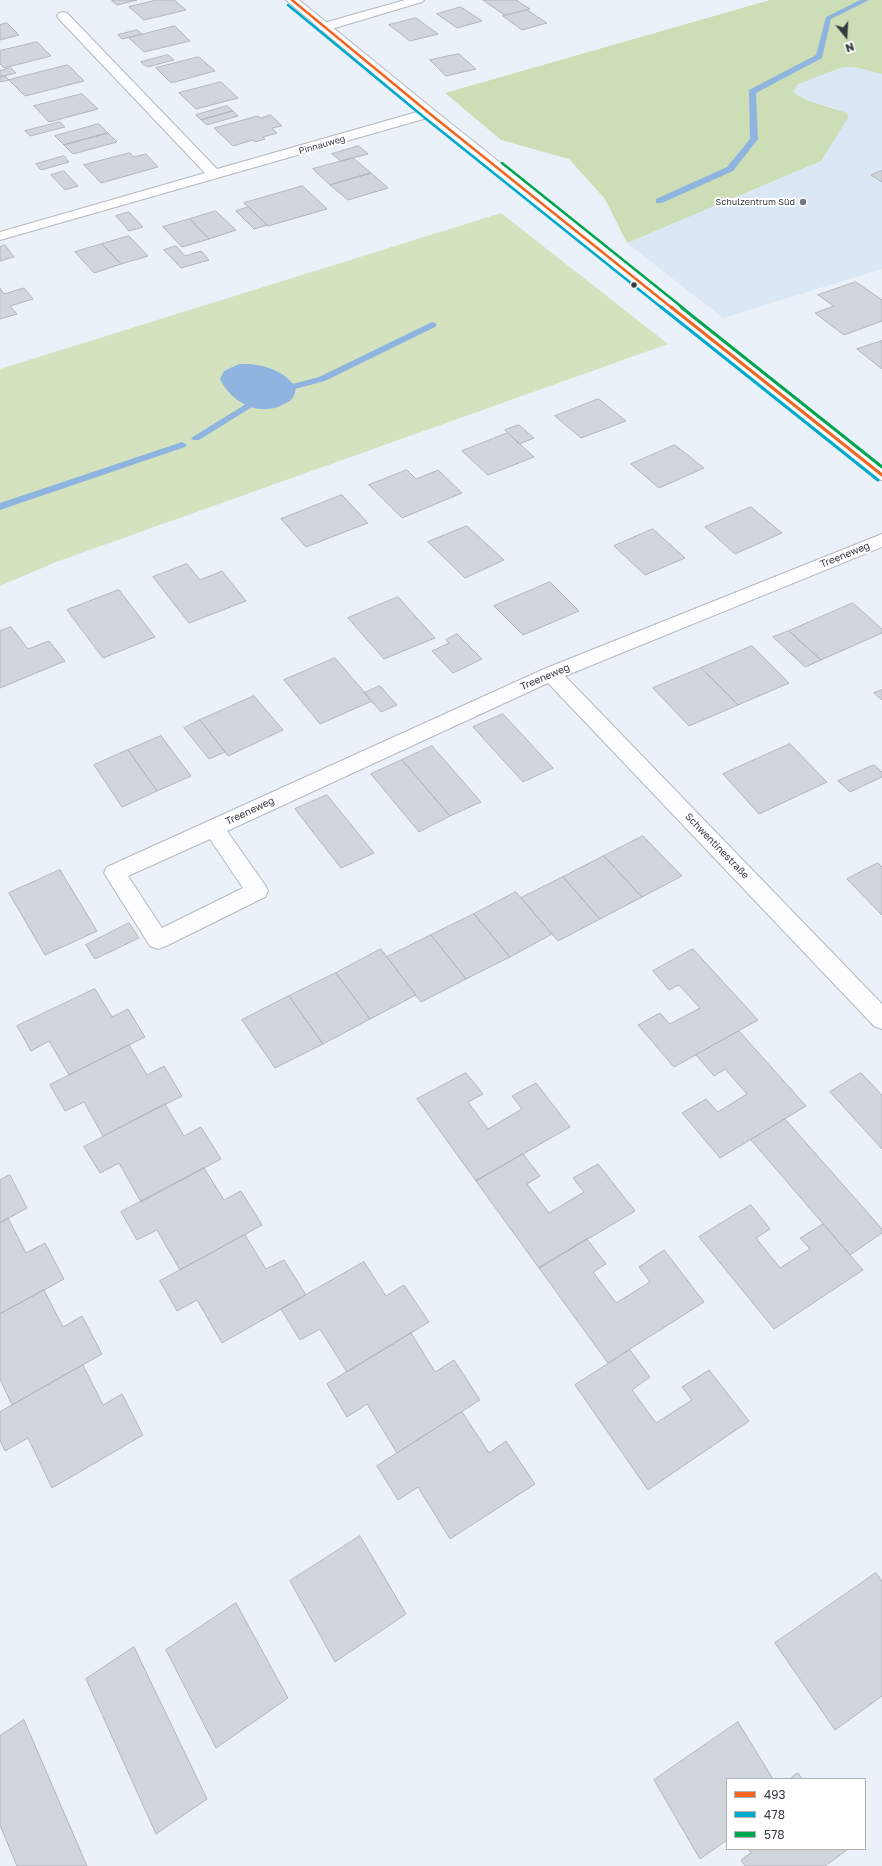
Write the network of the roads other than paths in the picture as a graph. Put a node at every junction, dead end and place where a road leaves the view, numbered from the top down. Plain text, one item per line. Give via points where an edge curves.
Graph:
1 (292, 0) edge
2 (418, 0) edge
3 (63, 16) dead end
4 (324, 27) junction
5 (429, 114) junction
6 (215, 176) junction
7 (0, 236) edge
8 (882, 475) edge
9 (882, 540) edge
10 (551, 674) junction
11 (214, 828) junction
12 (882, 1019) edge

1 - 4 street
2 - 4 street
3 - 6 street
4 - 5 street
5 - 6 street, Pinnauweg
5 - 8 street
6 - 7 street, Pinnauweg
9 - 10 street, Treeneweg
10 - 11 street, Treeneweg
10 - 12 street, Schwentinestraße
11 - 11 street, Treeneweg via 115,873 158,940 257,891

